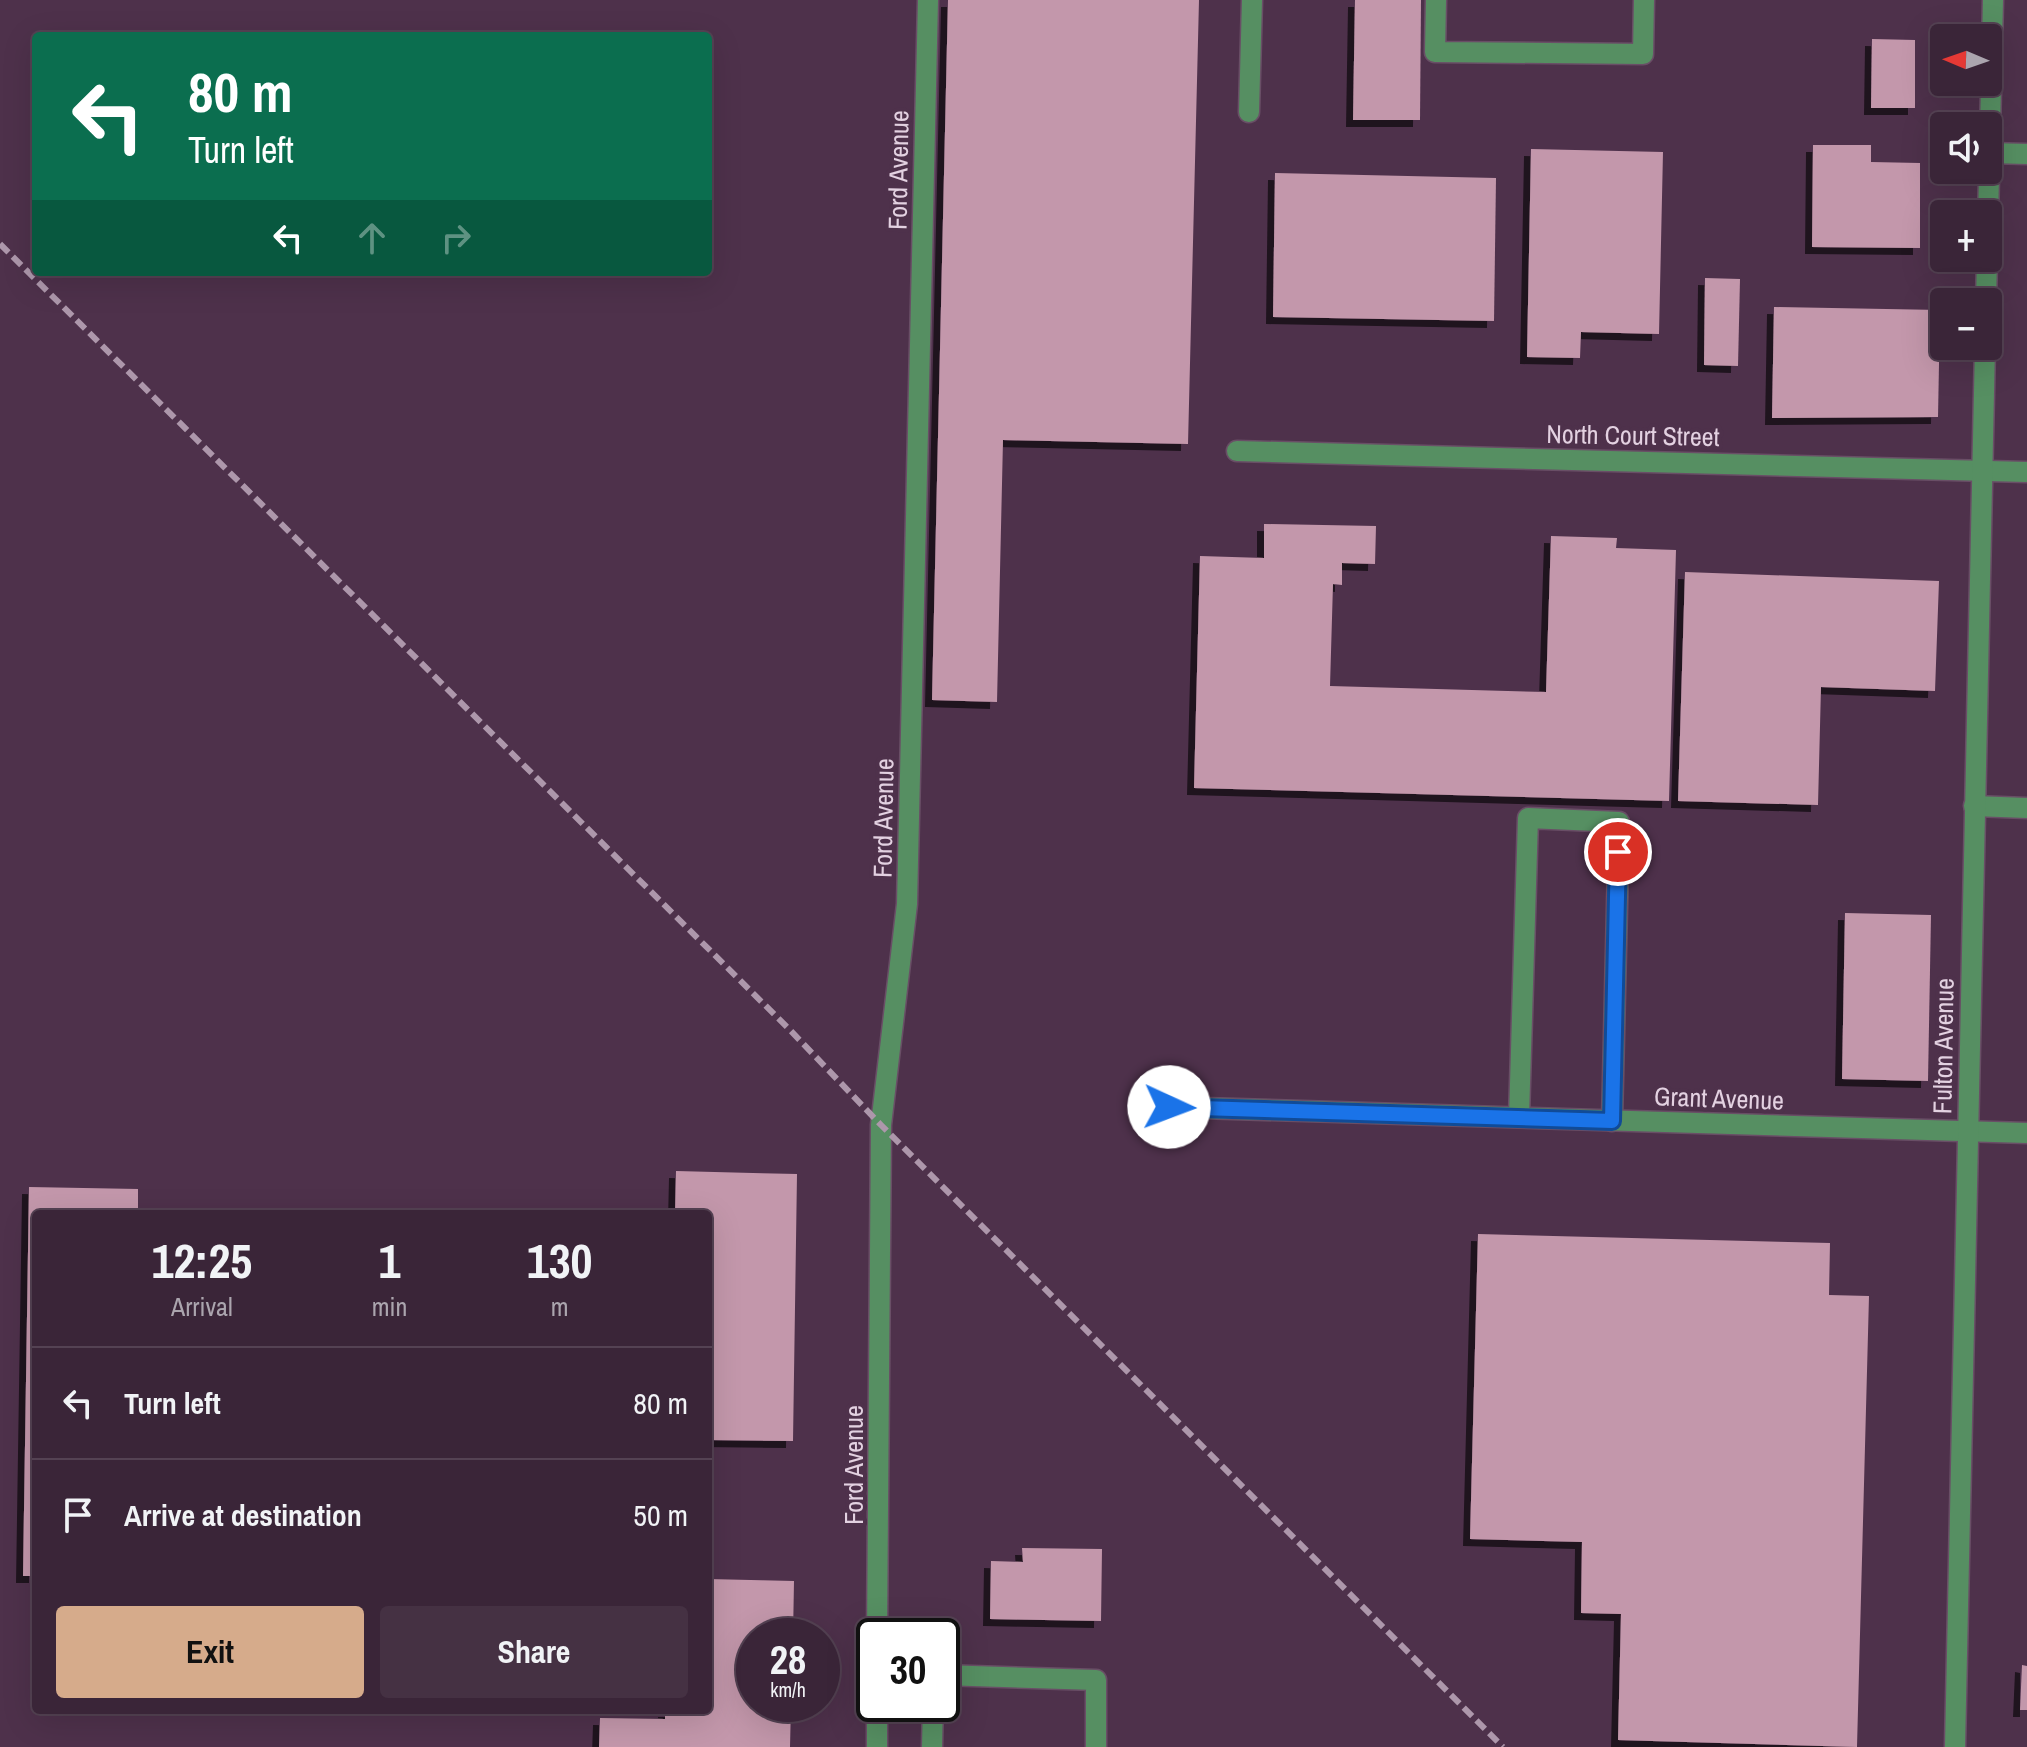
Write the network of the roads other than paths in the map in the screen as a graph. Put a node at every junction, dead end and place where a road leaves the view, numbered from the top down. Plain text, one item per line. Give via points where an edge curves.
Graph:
1 (928, 0) edge
2 (1252, 0) edge
3 (1436, 0) edge
4 (1644, 0) edge
5 (1993, 0) edge
6 (1249, 112) dead end
7 (1991, 112) edge
8 (2002, 153) edge
9 (2027, 154) edge
10 (1985, 360) edge
11 (1237, 451) dead end
12 (1982, 470) junction
13 (2027, 472) edge
14 (1974, 806) junction
15 (2027, 808) edge
16 (1169, 1107) dead end
17 (1519, 1117) junction
18 (1612, 1121) junction
19 (1967, 1131) junction
20 (2027, 1133) edge
21 (877, 1618) edge
22 (960, 1676) edge
23 (877, 1722) edge
24 (933, 1722) edge
25 (877, 1747) edge
26 (932, 1747) edge
27 (1096, 1747) edge
28 (1955, 1747) edge

1 - 21 street, Ford Avenue via 907,904 881,1125
2 - 6 street
3 - 4 street via 1435,52 1643,54
5 - 7 street
8 - 9 street
10 - 12 street, Fulton Avenue
11 - 12 street, North Court Street
12 - 13 street, North Court Street
12 - 14 street, Fulton Avenue
14 - 15 street
14 - 19 street, Fulton Avenue
16 - 17 street, Grant Avenue
17 - 18 street, Grant Avenue
17 - 18 street via 1528,818 1619,822
18 - 19 street, Grant Avenue
19 - 20 street, Grant Avenue
19 - 28 street, Fulton Avenue
22 - 27 street via 1096,1680
23 - 25 street
24 - 26 street

